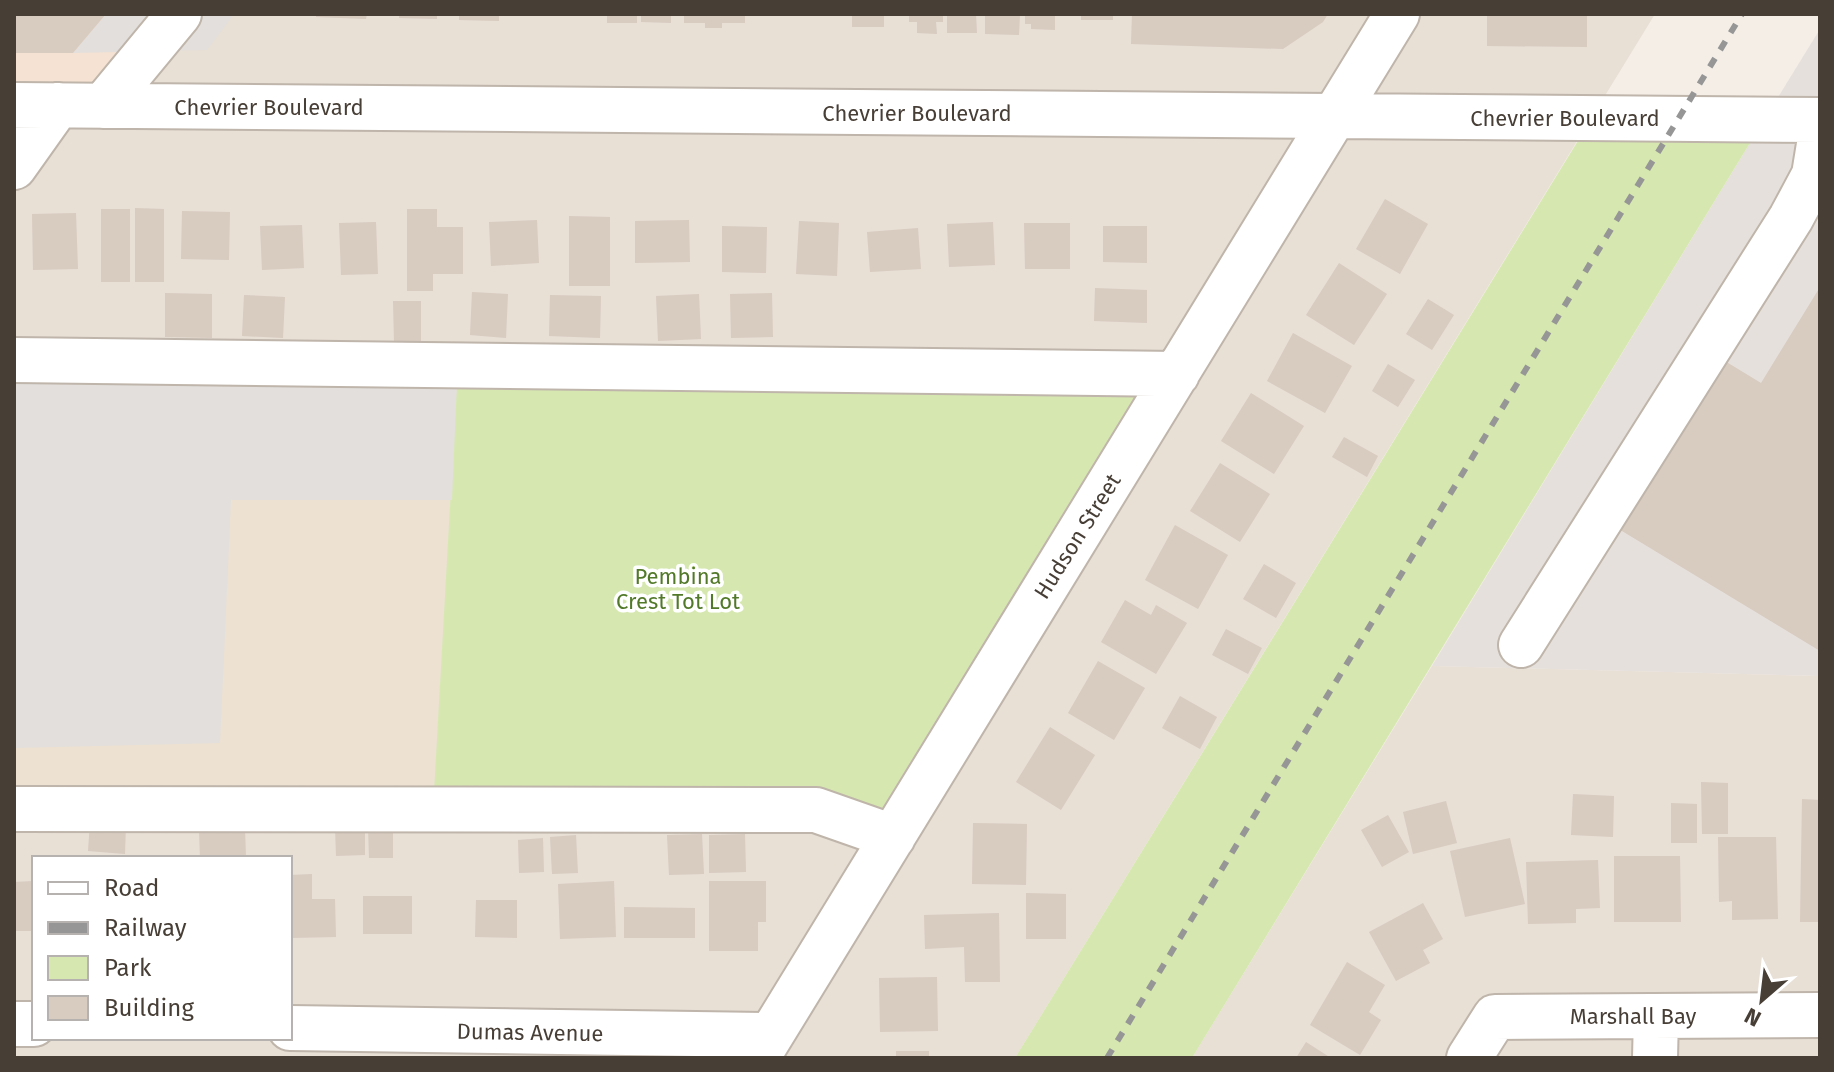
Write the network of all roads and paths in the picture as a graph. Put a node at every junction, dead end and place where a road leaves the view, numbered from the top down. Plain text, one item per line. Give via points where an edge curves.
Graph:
1 (179, 14) edge
2 (1397, 14) edge
3 (14, 105) edge
4 (58, 105) junction
5 (103, 106) junction
6 (1333, 116) junction
7 (1820, 120) edge
8 (1820, 138) edge
9 (14, 167) edge
10 (14, 360) edge
11 (1177, 374) junction
12 (1521, 645) dead end
13 (14, 809) edge
14 (893, 837) junction
15 (1820, 1015) edge
16 (292, 1028) edge
17 (1656, 1037) edge
18 (764, 1047) edge
19 (1469, 1058) edge

1 - 5 street
2 - 6 street, Hudson Street
3 - 4 street, Chevrier Boulevard
4 - 5 street, Chevrier Boulevard
4 - 9 street
5 - 6 street, Chevrier Boulevard
6 - 7 street, Chevrier Boulevard
6 - 11 street, Hudson Street
8 - 12 street via 1814,175 1791,218
10 - 11 street
11 - 14 street, Hudson Street
13 - 14 street via 816,810
14 - 18 street, Hudson Street
15 - 17 street, Marshall Bay
16 - 18 street, Dumas Avenue
17 - 19 street, Marshall Bay via 1495,1017

